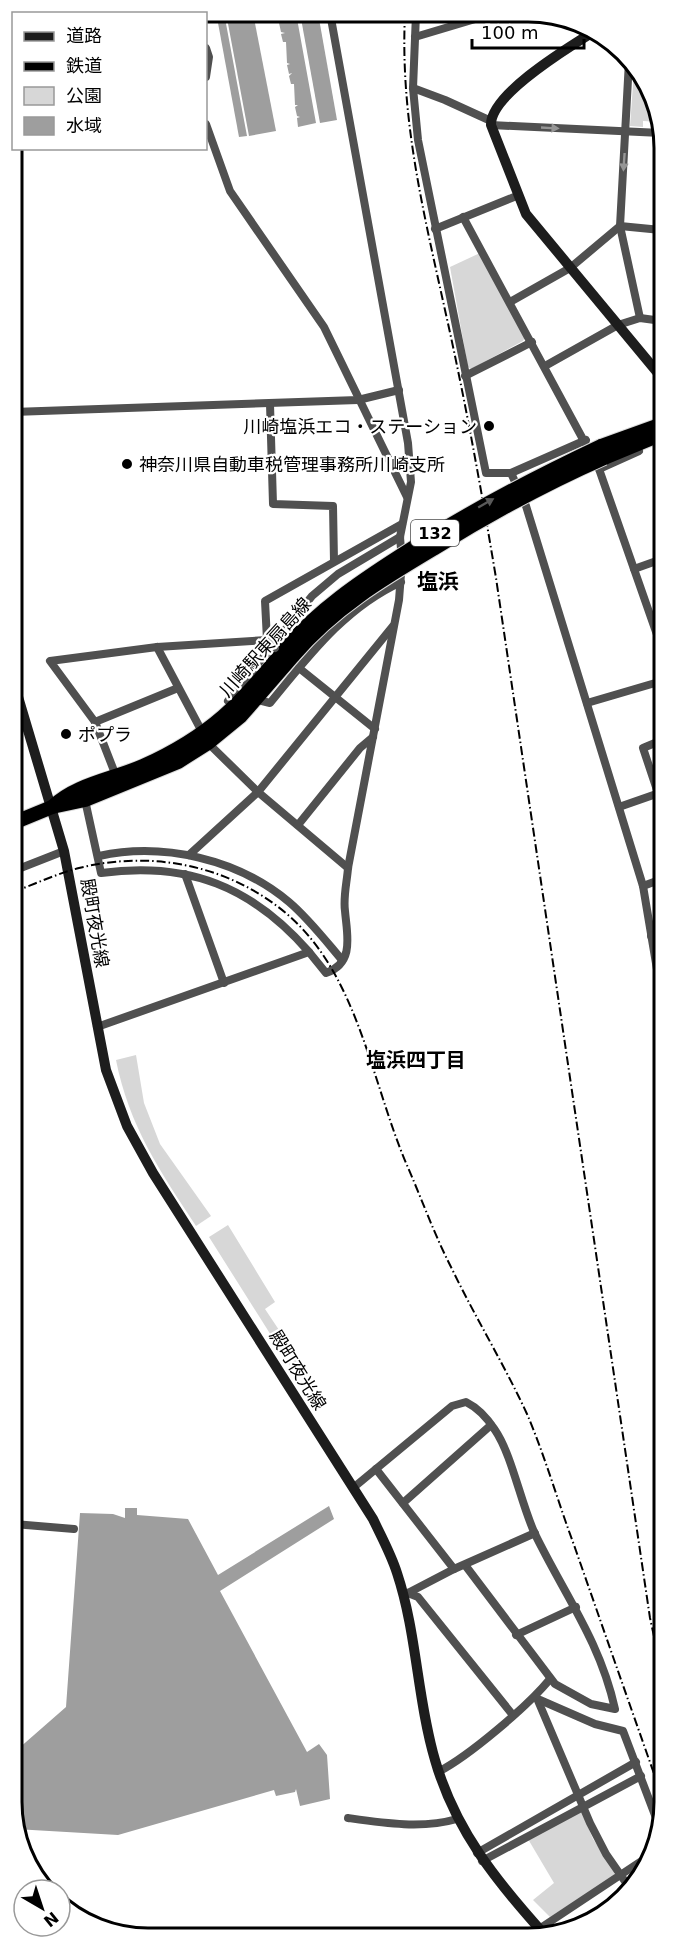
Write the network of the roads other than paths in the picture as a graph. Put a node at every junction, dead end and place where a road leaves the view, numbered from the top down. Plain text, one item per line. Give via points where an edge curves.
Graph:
1 (332, 22) edge
2 (416, 22) edge
3 (465, 22) edge
4 (583, 36) edge
5 (415, 37) junction
6 (207, 51) edge
7 (207, 70) edge
8 (628, 74) edge
9 (412, 88) junction
10 (491, 123) junction
11 (207, 127) edge
12 (626, 132) junction
13 (652, 133) edge
14 (519, 195) junction
15 (463, 218) junction
16 (620, 226) junction
17 (435, 229) junction
18 (654, 229) edge
19 (570, 268) junction
20 (510, 302) junction
21 (640, 318) junction
22 (654, 320) edge
23 (618, 325) junction
24 (532, 342) junction
25 (545, 366) junction
26 (654, 368) edge
27 (465, 376) junction
28 (399, 390) junction
29 (358, 400) junction
30 (270, 404) junction
31 (23, 412) edge
32 (654, 429) edge
33 (654, 437) edge
34 (586, 441) junction
35 (654, 444) edge
36 (601, 458) junction
37 (511, 473) junction
38 (407, 498) junction
39 (402, 524) junction
40 (400, 537) junction
41 (334, 561) junction
42 (654, 562) edge
43 (634, 569) junction
44 (401, 582) junction
45 (394, 625) junction
46 (654, 625) edge
47 (157, 647) junction
48 (279, 648) junction
49 (299, 668) junction
50 (654, 683) edge
51 (178, 688) junction
52 (336, 698) junction
53 (258, 700) junction
54 (228, 701) dead end
55 (587, 703) junction
56 (23, 713) edge
57 (95, 722) junction
58 (374, 733) junction
59 (205, 739) junction
60 (654, 744) edge
61 (654, 775) edge
62 (116, 776) junction
63 (258, 792) junction
64 (654, 794) edge
65 (85, 800) junction
66 (52, 807) junction
67 (619, 807) junction
68 (23, 819) edge
69 (298, 825) junction
70 (64, 851) junction
71 (189, 855) junction
72 (99, 856) junction
73 (23, 867) edge
74 (348, 868) junction
75 (185, 874) junction
76 (654, 882) edge
77 (643, 886) junction
78 (651, 936) joint
79 (654, 950) edge
80 (309, 952) junction
81 (342, 960) junction
82 (224, 983) junction
83 (97, 1027) junction
84 (491, 1425) junction
85 (376, 1469) junction
86 (353, 1488) junction
87 (403, 1503) junction
88 (22, 1525) edge
89 (74, 1529) dead end
90 (535, 1533) junction
91 (465, 1565) junction
92 (454, 1569) junction
93 (406, 1594) junction
94 (576, 1607) junction
95 (516, 1635) junction
96 (550, 1679) junction
97 (538, 1698) junction
98 (512, 1714) junction
99 (636, 1762) junction
100 (438, 1772) junction
101 (641, 1776) junction
102 (578, 1797) junction
103 (582, 1808) junction
104 (653, 1809) edge
105 (348, 1818) dead end
106 (457, 1819) junction
107 (479, 1857) junction
108 (636, 1864) edge
109 (620, 1874) junction
110 (625, 1881) edge
111 (551, 1925) edge
112 (538, 1927) edge

1 - 28 street
2 - 5 street
3 - 5 street
4 - 10 street via 525,77
5 - 9 street
6 - 7 street
8 - 12 street
9 - 10 street via 445,99
9 - 17 street
10 -> 12 street
10 - 14 street
11 - 29 street via 230,191 324,327
12 - 13 street
12 -> 16 street
14 - 15 street
14 - 19 street via 528,216
15 - 17 street
15 - 20 street
16 - 18 street
16 - 19 street
16 - 21 street
17 - 27 street
19 - 20 street
19 - 23 street
20 - 24 street
21 - 22 street
21 - 23 street
23 - 25 street
23 - 26 street
24 - 25 street
24 - 27 street
25 - 34 street
27 - 37 street via 486,473
28 - 29 street
28 - 38 street via 410,468
29 - 30 street
29 - 38 street
30 - 31 street
30 - 41 street via 273,504 333,506
32 - 36 highway, 川崎駅東扇島線 / 132
33 - 36 highway, 川崎駅東扇島線 / 132
34 - 36 street
34 - 37 street
35 - 36 street
36 - 43 street
36 - 48 highway, 川崎駅東扇島線 / 132, bridge via 506,491 445,526 350,588
37 - 55 street via 526,506
38 - 39 street
39 - 40 street
39 - 41 street
40 - 44 street
40 - 54 street via 338,574 312,596
41 - 48 street via 265,601
42 - 43 street
43 - 46 street
44 - 45 street
44 - 49 street via 334,628
45 - 52 street
45 - 58 street
47 - 48 street
47 - 51 street
47 - 57 street via 50,661
48 - 53 highway, 川崎駅東扇島線 / 132
48 - 59 highway, 川崎駅東扇島線 / 132 via 247,696
49 - 52 street
49 - 53 street via 270,704
50 - 55 street
51 - 57 street
51 - 59 street
52 - 58 street
52 - 63 street
53 - 59 highway, 川崎駅東扇島線 / 132
55 - 67 street
56 - 66 street, 殿町夜光線
57 - 62 street
58 - 69 street
58 - 74 street
59 - 62 highway, 川崎駅東扇島線 / 132
59 - 63 street
59 - 65 highway, 川崎駅東扇島線 / 132 via 178,762
60 - 61 street via 643,748
62 - 66 highway, 川崎駅東扇島線 / 132 via 64,796
63 - 69 street
63 - 71 street
64 - 67 street
65 - 66 highway, 川崎駅東扇島線 / 132
65 - 72 street
66 - 68 highway, 川崎駅東扇島線 / 132
66 - 70 street, 殿町夜光線
67 - 77 street
69 - 74 street
70 - 73 street
70 - 83 street, 殿町夜光線
71 - 72 street via 141,850
71 - 81 street via 246,875 272,890 301,913
72 - 75 street via 101,873 147,869
74 - 81 street via 344,910 349,936 347,955
75 - 80 street via 223,885 257,903 286,925
75 - 82 street
76 - 77 street
77 - 78 street
78 - 79 street
80 - 81 street via 326,973
80 - 82 street
82 - 83 street
83 - 86 street, 殿町夜光線 via 112,1089 138,1148
84 - 85 street via 476,1407 458,1402
84 - 87 street
84 - 90 street
85 - 86 street
85 - 87 street
86 - 93 street, 殿町夜光線 via 388,1549
87 - 92 street
88 - 89 street
90 - 91 street
90 - 94 street
91 - 92 street
91 - 95 street
92 - 93 street
93 - 98 street via 418,1597
93 - 100 street, 殿町夜光線
94 - 95 street
94 - 96 street via 596,1650 615,1710 591,1704
95 - 96 street
96 - 97 street
97 - 98 street
97 - 99 street via 595,1724 623,1731
97 - 102 street
98 - 100 street
99 - 101 street
99 - 102 street
100 - 106 street, 殿町夜光線
101 - 103 street
101 - 104 street
102 - 103 street
102 - 107 street
103 - 107 street
103 - 109 street
105 - 106 street via 369,1823 443,1823
106 - 107 street, 殿町夜光線
107 - 112 street, 殿町夜光線
108 - 109 street
109 - 110 street
109 - 111 street

